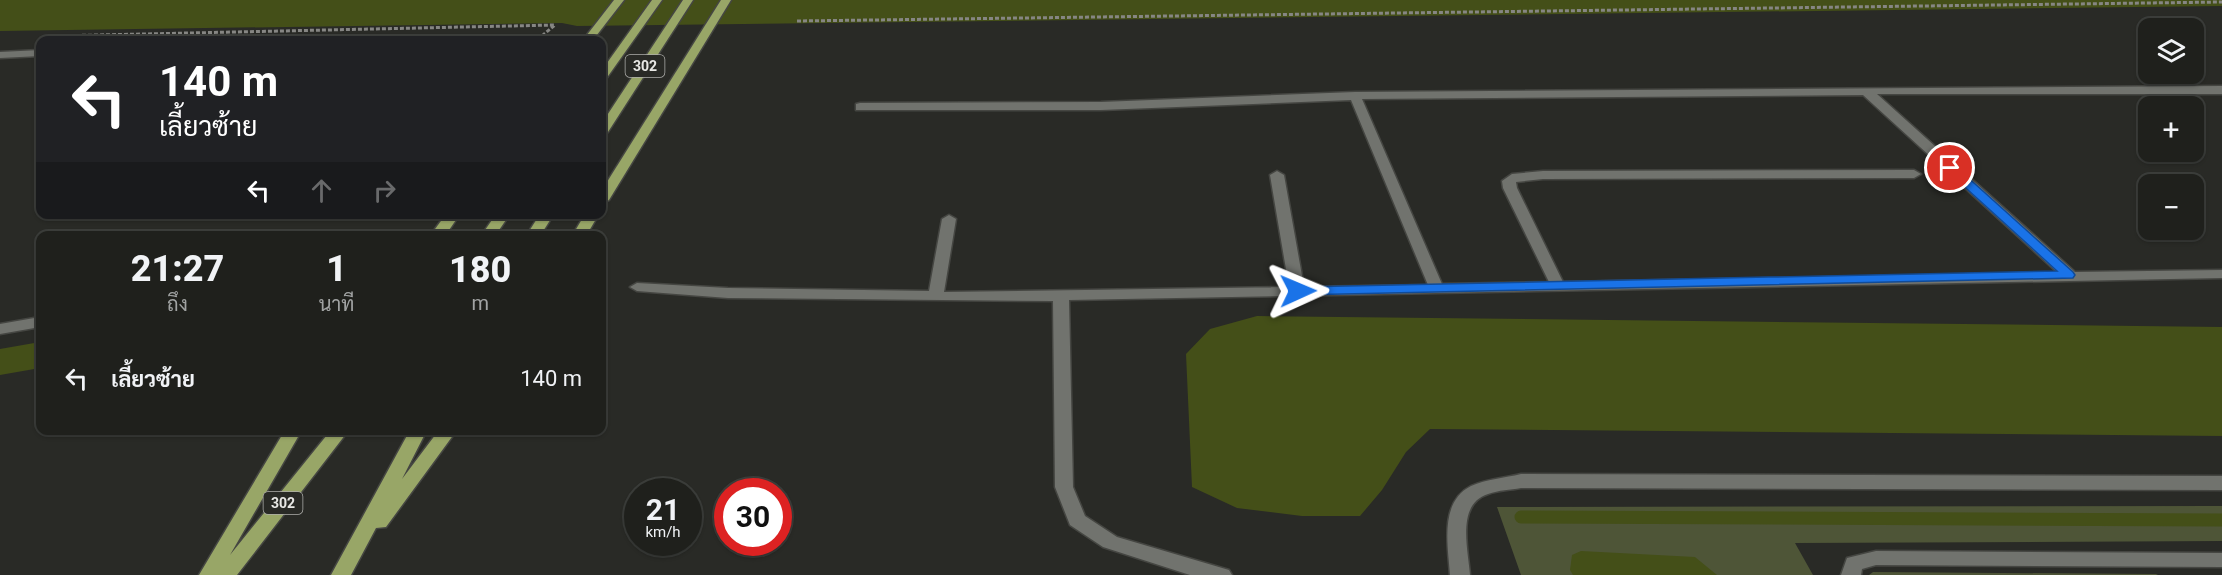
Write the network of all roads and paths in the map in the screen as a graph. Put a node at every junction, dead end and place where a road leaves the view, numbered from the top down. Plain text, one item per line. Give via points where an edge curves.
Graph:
1 (619, 0) edge
2 (657, 0) edge
3 (688, 0) edge
4 (726, 0) edge
5 (2222, 2) edge
6 (797, 21) dead end
7 (48, 36) dead end
8 (542, 36) edge
9 (591, 36) edge
10 (36, 53) edge
11 (0, 55) edge
12 (606, 71) edge
13 (2222, 90) edge
14 (1866, 91) junction
15 (1354, 96) junction
16 (860, 107) dead end
17 (606, 126) edge
18 (1914, 174) dead end
19 (1277, 175) dead end
20 (606, 194) edge
21 (949, 219) dead end
22 (2222, 274) edge
23 (2069, 275) junction
24 (637, 286) dead end
25 (1558, 286) junction
26 (1437, 289) junction
27 (1298, 291) junction
28 (936, 296) junction
29 (1061, 296) junction
30 (36, 323) edge
31 (0, 329) edge
32 (291, 435) edge
33 (337, 435) edge
34 (416, 435) edge
35 (445, 435) edge
36 (2222, 483) edge
37 (354, 555) junction
38 (2222, 560) edge
39 (209, 575) edge
40 (226, 575) edge
41 (341, 575) edge
42 (1222, 575) edge
43 (1460, 575) edge
44 (1851, 575) edge

1 - 9 main road
2 - 12 main road, 302
3 - 17 main road, 302
4 - 20 main road
5 - 6 path
7 - 8 path via 555,26
10 - 11 street
13 - 14 street
14 - 15 street
14 - 23 street
15 - 16 street via 1101,106
15 - 26 street
18 - 25 street via 1512,178 1510,189
19 - 27 street
21 - 28 street
22 - 23 street
23 - 25 street
24 - 28 street via 729,293
25 - 26 street
26 - 27 street
27 - 29 street
28 - 29 street
29 - 42 street via 1064,487 1077,520 1110,542
30 - 31 street
32 - 39 main road
33 - 40 main road, 302
34 - 37 main road
35 - 37 main road
36 - 43 street via 1521,482 1478,490 1466,498 1457,514
37 - 41 main road
38 - 44 street via 1876,558 1854,563

